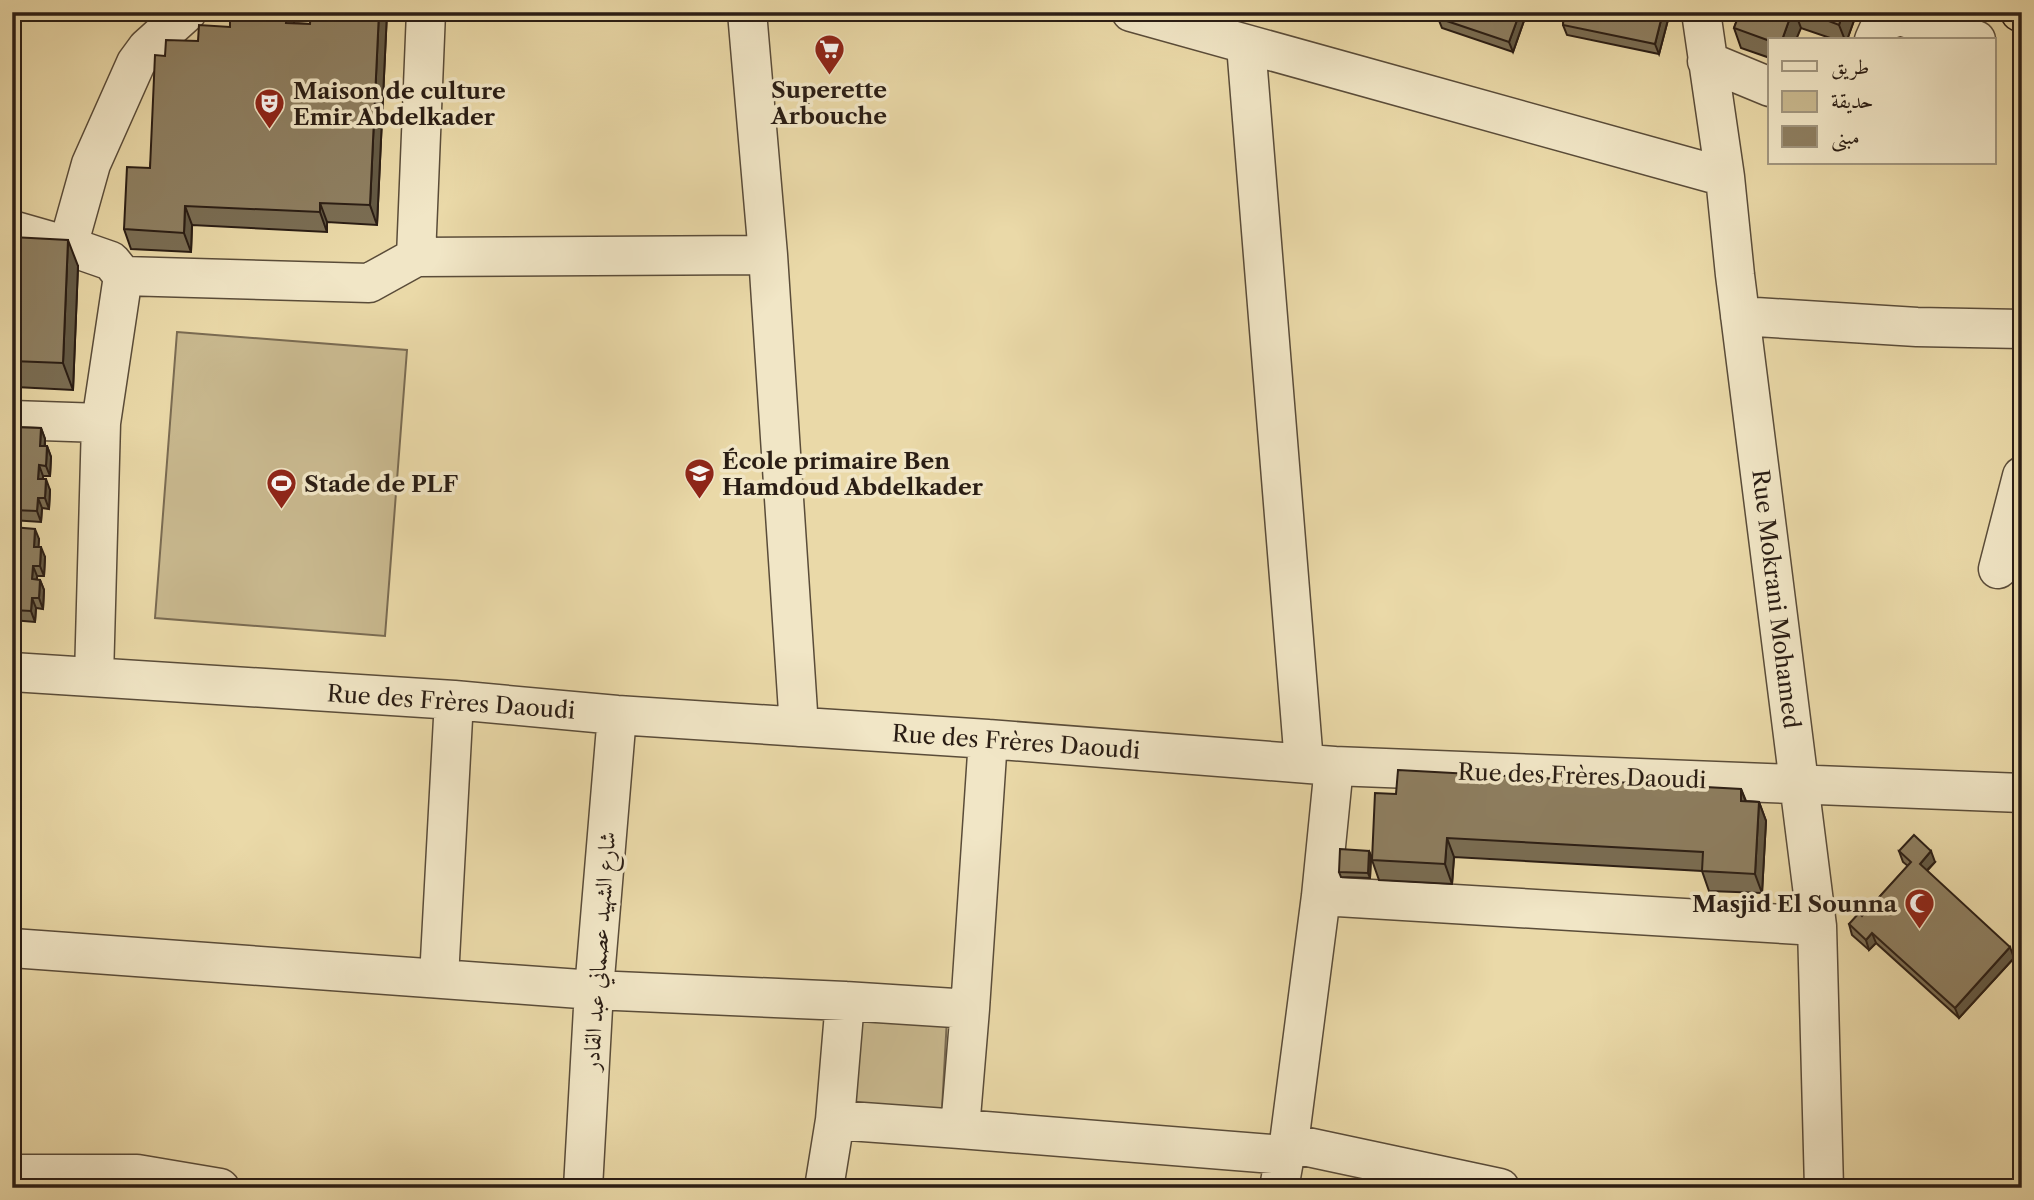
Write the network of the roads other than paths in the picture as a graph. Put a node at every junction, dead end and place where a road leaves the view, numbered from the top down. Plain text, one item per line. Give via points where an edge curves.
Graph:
1 (187, 12) edge
2 (426, 12) edge
3 (747, 12) edge
4 (1131, 12) edge
5 (1701, 12) edge
6 (1875, 38) edge
7 (1969, 38) edge
8 (1245, 45) junction
9 (1707, 61) junction
10 (1768, 86) edge
11 (1725, 177) junction
12 (12, 230) edge
13 (68, 246) junction
14 (768, 256) junction
15 (416, 257) junction
16 (123, 276) junction
17 (1740, 316) junction
18 (2022, 329) edge
19 (12, 420) edge
20 (101, 422) junction
21 (2022, 476) edge
22 (1998, 569) dead end
23 (12, 671) edge
24 (94, 677) junction
25 (454, 700) junction
26 (617, 715) junction
27 (799, 727) junction
28 (988, 739) junction
29 (1319, 764) junction
30 (1799, 786) junction
31 (2022, 793) edge
32 (1321, 896) junction
33 (1817, 926) junction
34 (12, 948) edge
35 (439, 978) junction
36 (594, 990) junction
37 (845, 1001) junction
38 (970, 1009) junction
39 (835, 1120) junction
40 (960, 1129) junction
41 (1284, 1162) edge
42 (12, 1174) edge
43 (220, 1188) edge
44 (583, 1188) edge
45 (824, 1188) edge
46 (1500, 1188) edge
47 (1824, 1188) edge

1 - 13 street via 136,63 91,164
2 - 15 street
3 - 14 street
4 - 8 street
5 - 9 street, Rue Mokrani Mohamed
6 - 7 street via 1882,22 1900,16
8 - 11 street
8 - 29 street
9 - 10 street
9 - 11 street, Rue Mokrani Mohamed
11 - 17 street, Rue Mokrani Mohamed
12 - 13 street
13 - 16 street via 110,261
14 - 15 street
14 - 27 street
15 - 16 street via 369,283
16 - 20 street
17 - 18 street
17 - 30 street, Rue Mokrani Mohamed
19 - 20 street
20 - 24 street
21 - 22 street
23 - 24 street, Rue des Frères Daoudi
24 - 25 street, Rue des Frères Daoudi
25 - 26 street, Rue des Frères Daoudi
25 - 35 street
26 - 27 street, Rue des Frères Daoudi
26 - 36 street, شارع الشهيد عصماني عبد القادر
27 - 28 street, Rue des Frères Daoudi
28 - 29 street, Rue des Frères Daoudi
28 - 38 street
29 - 30 street, Rue des Frères Daoudi
29 - 32 street
30 - 31 street, Rue des Frères Daoudi
30 - 33 street, Rue Mokrani Mohamed
32 - 33 street
32 - 41 street
33 - 47 street, Rue Mokrani Mohamed
34 - 35 street
35 - 36 street
36 - 37 street
36 - 44 street, شارع الشهيد عصماني عبد القادر
37 - 38 street
37 - 39 street
38 - 40 street
39 - 40 street
39 - 45 street
40 - 41 street
41 - 46 street
42 - 43 street via 137,1174

